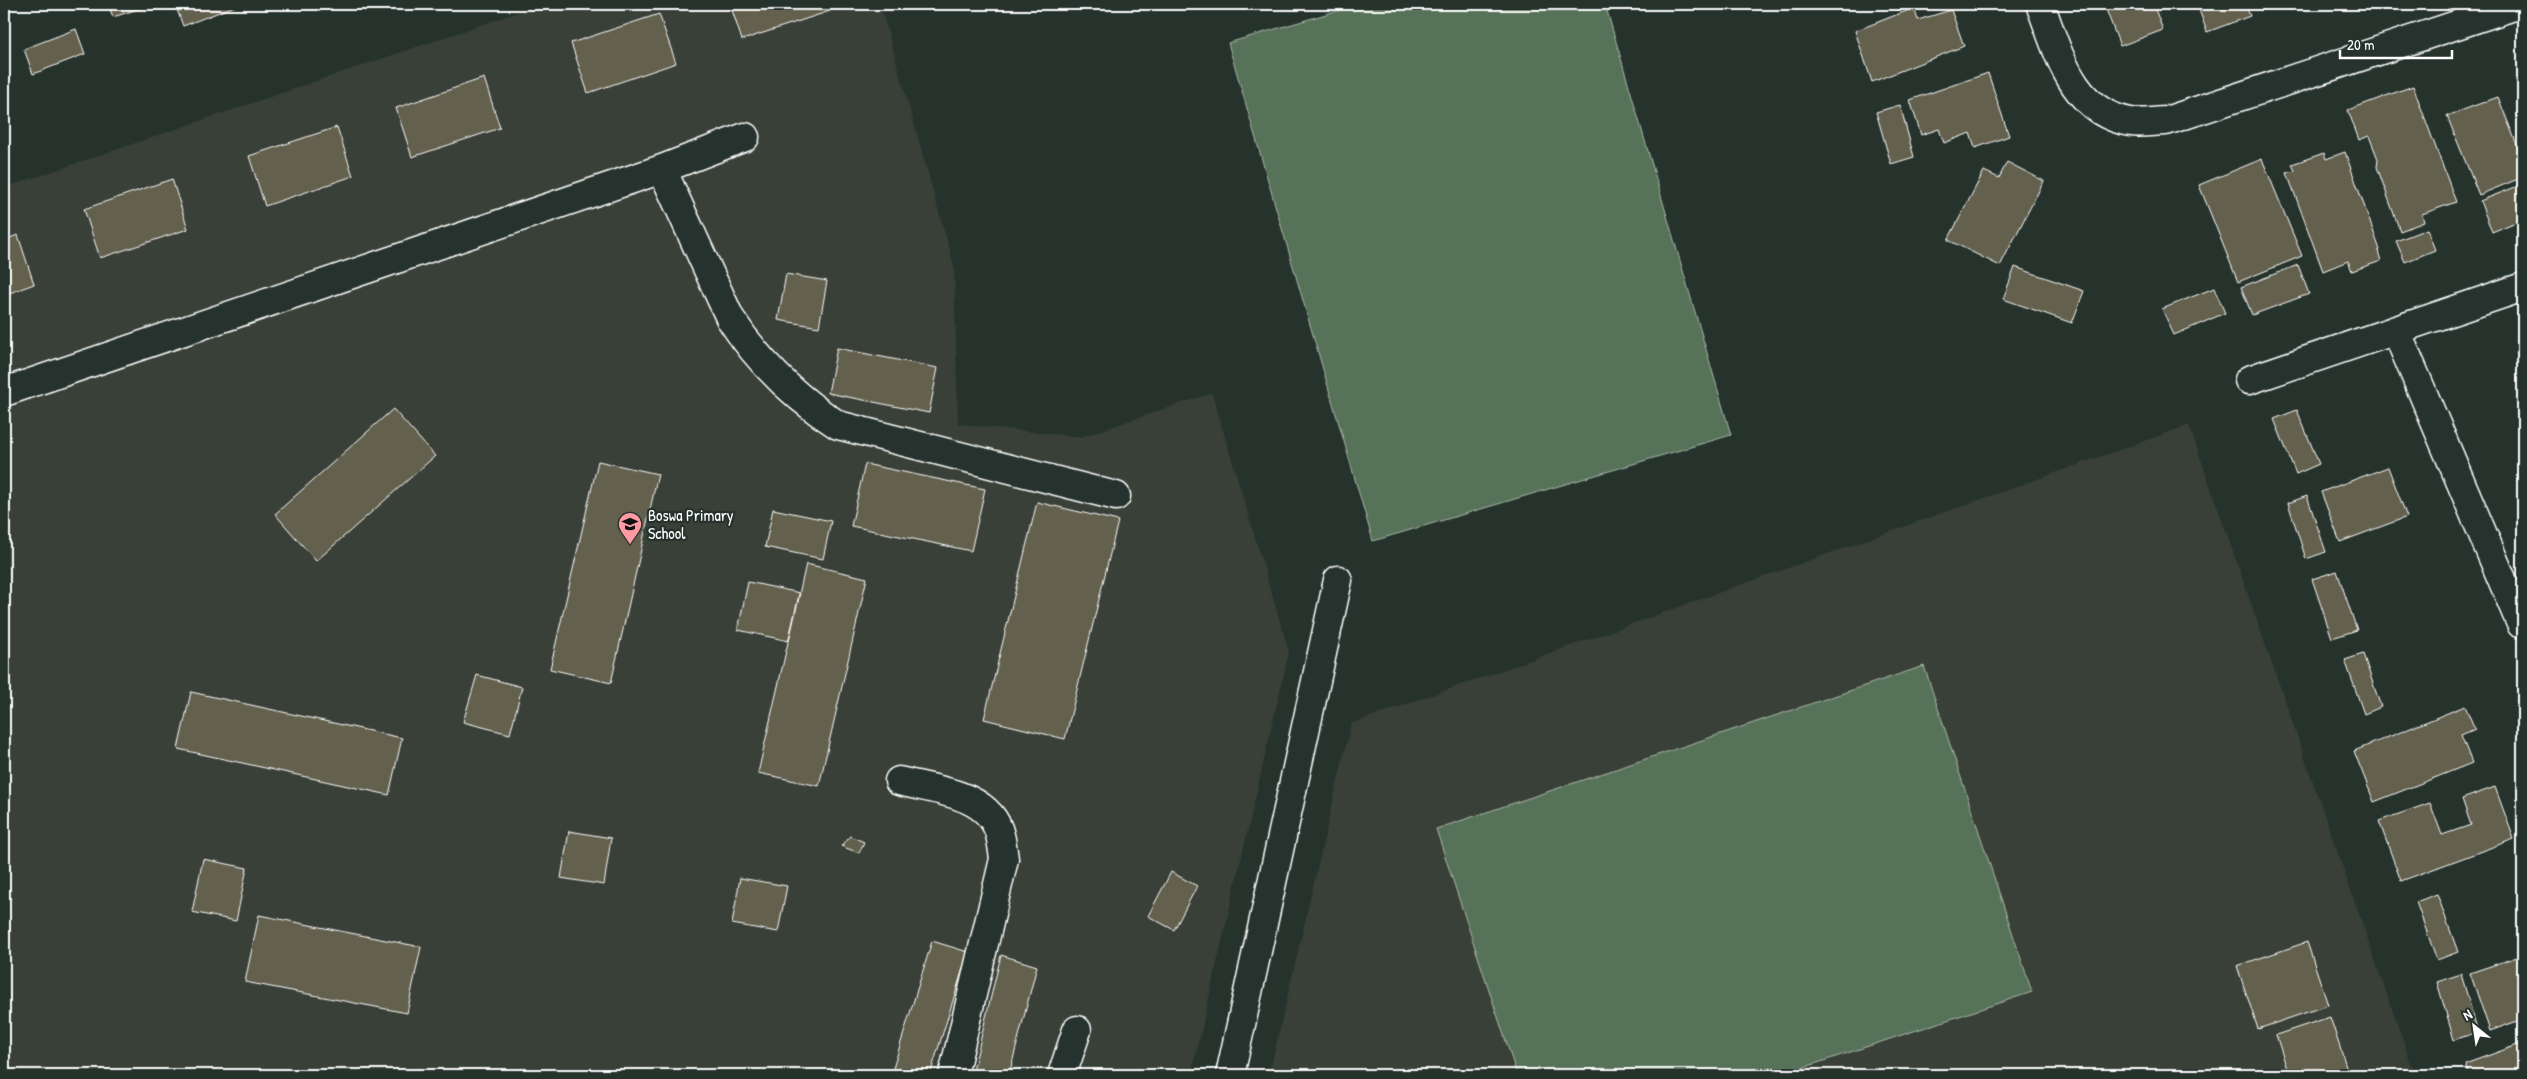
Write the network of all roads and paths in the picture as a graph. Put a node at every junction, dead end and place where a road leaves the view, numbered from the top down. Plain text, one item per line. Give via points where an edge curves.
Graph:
1 (2040, 4) edge
2 (2520, 4) edge
3 (745, 137) dead end
4 (662, 170) junction
5 (2523, 287) edge
6 (2396, 330) junction
7 (2249, 380) dead end
8 (4, 392) edge
9 (1116, 496) dead end
10 (2523, 578) edge
11 (1338, 580) dead end
12 (2522, 627) edge
13 (899, 781) dead end
14 (1076, 1030) dead end
15 (952, 1075) edge
16 (1062, 1075) edge
17 (1230, 1075) edge

1 - 2 street via 2066,73 2082,96 2106,114 2132,122 2166,121
3 - 4 street
4 - 8 street
4 - 9 street via 730,318 766,367 820,414 838,425
5 - 6 street
6 - 7 street
6 - 12 street
10 - 12 street via 2518,588
11 - 17 street
13 - 15 street via 973,800 988,811 1000,834 1004,859
14 - 16 street

